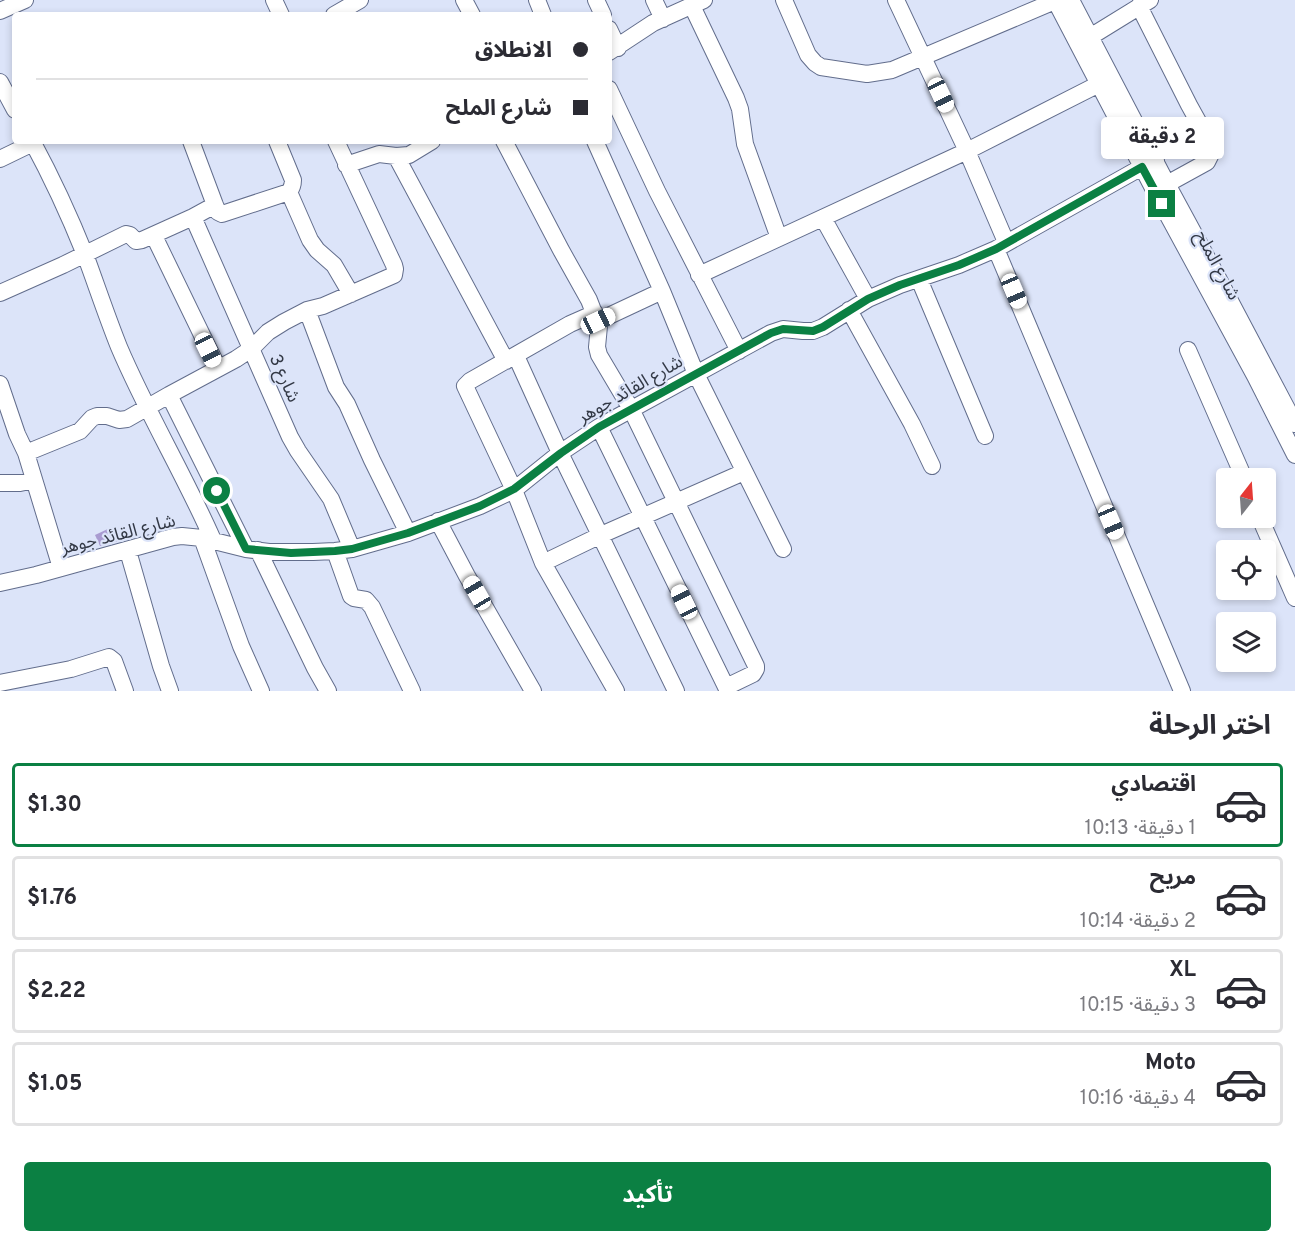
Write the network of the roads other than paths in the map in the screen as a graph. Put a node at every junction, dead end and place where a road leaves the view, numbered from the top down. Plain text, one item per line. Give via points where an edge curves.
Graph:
1 (25, 0) edge
2 (654, 0) edge
3 (784, 0) edge
4 (896, 0) edge
5 (1055, 0) edge
6 (1071, 0) edge
7 (698, 3) edge
8 (1144, 3) edge
9 (0, 11) edge
10 (663, 19) junction
11 (1090, 37) junction
12 (613, 50) edge
13 (923, 58) junction
14 (0, 82) edge
15 (1100, 84) junction
16 (612, 95) edge
17 (12, 104) edge
18 (29, 144) edge
19 (34, 144) edge
20 (193, 144) edge
21 (278, 144) edge
22 (337, 144) edge
23 (427, 144) edge
24 (506, 144) edge
25 (596, 144) edge
26 (967, 151) junction
27 (396, 156) junction
28 (0, 159) edge
29 (1149, 164) junction
30 (346, 165) junction
31 (1167, 184) junction
32 (289, 192) junction
33 (215, 205) junction
34 (193, 217) junction
35 (823, 218) junction
36 (154, 236) junction
37 (779, 238) junction
38 (1001, 245) junction
39 (85, 254) junction
40 (699, 275) junction
41 (919, 279) junction
42 (662, 291) junction
43 (0, 293) edge
44 (351, 294) junction
45 (868, 299) junction
46 (307, 310) junction
47 (849, 310) junction
48 (596, 317) junction
49 (251, 349) junction
50 (1188, 350) dead end
51 (739, 351) junction
52 (511, 358) junction
53 (218, 368) junction
54 (696, 374) junction
55 (0, 384) edge
56 (169, 394) junction
57 (146, 408) junction
58 (631, 409) junction
59 (1295, 424) edge
60 (599, 427) junction
61 (985, 436) dead end
62 (26, 453) junction
63 (561, 453) junction
64 (1295, 454) edge
65 (932, 466) dead end
66 (1240, 468) edge
67 (744, 472) junction
68 (34, 480) junction
69 (0, 483) edge
70 (514, 489) junction
71 (676, 502) junction
72 (642, 517) junction
73 (438, 521) junction
74 (1264, 528) edge
75 (408, 533) junction
76 (601, 535) junction
77 (207, 539) junction
78 (352, 549) junction
79 (783, 549) dead end
80 (252, 550) junction
81 (128, 551) junction
82 (335, 551) junction
83 (543, 562) junction
84 (61, 568) junction
85 (0, 583) edge
86 (1295, 598) edge
87 (0, 683) edge
88 (727, 689) edge
89 (125, 691) edge
90 (170, 691) edge
91 (261, 691) edge
92 (328, 691) edge
93 (412, 691) edge
94 (532, 691) edge
95 (616, 691) edge
96 (676, 691) edge
97 (1182, 691) edge

1 - 9 street
2 - 10 street
3 - 13 street via 808,55 821,67 880,73
4 - 13 street
5 - 13 street
5 - 15 street, شارع الملح
6 - 11 street, شارع الملح
7 - 10 street
7 - 37 street via 740,109 748,151
8 - 11 street
8 - 31 street via 1211,149 1207,162
10 - 12 street
11 - 29 street, شارع الملح
13 - 26 street
14 - 17 street
15 - 26 street
15 - 29 street, شارع الملح
16 - 40 street
18 - 28 street
19 - 39 street
20 - 33 street
21 - 32 street via 293,180
22 - 30 street
23 - 27 street
24 - 48 street
25 - 42 street
26 - 35 street
26 - 38 street
27 - 30 street via 379,154
27 - 52 street
29 - 31 street, شارع الملح
29 - 38 street, شارع القائد جوهر
29 - 64 street, شارع الملح
30 - 44 street via 395,269 391,277
31 - 59 street, شارع الملح
32 - 33 street via 224,214
32 - 44 street via 310,240 334,265
33 - 34 street
34 - 36 street
34 - 49 street, شارع 3
35 - 37 street
35 - 45 street
36 - 39 street via 138,241 126,234
36 - 53 street
37 - 40 street
38 - 41 street, شارع القائد جوهر
38 - 97 street
39 - 43 street
39 - 57 street
40 - 51 street
41 - 45 street, شارع القائد جوهر
41 - 61 street
42 - 48 street
42 - 54 street
44 - 46 street
45 - 47 street, شارع القائد جوهر
46 - 49 street via 268,332
46 - 75 street via 336,387
47 - 51 street, شارع القائد جوهر via 813,331 778,330
47 - 65 street
48 - 52 street via 570,324
48 - 58 street via 599,355
49 - 53 street
49 - 78 street, شارع 3 via 290,437 331,499
50 - 66 street
51 - 54 street, شارع القائد جوهر
52 - 63 street
52 - 70 street via 465,386
53 - 56 street
54 - 58 street, شارع القائد جوهر
54 - 67 street
55 - 62 street
56 - 57 street
56 - 80 street
57 - 62 street via 127,419 97,416 80,431
57 - 77 street via 192,496
58 - 60 street, شارع القائد جوهر
58 - 71 street
60 - 63 street, شارع القائد جوهر
60 - 72 street
62 - 68 street
63 - 70 street, شارع القائد جوهر
63 - 76 street
67 - 71 street
67 - 79 street
68 - 69 street
68 - 84 street
70 - 73 street, شارع القائد جوهر
70 - 83 street
71 - 72 street
71 - 88 street via 756,666 753,674
72 - 76 street
72 - 88 street
73 - 75 street, شارع القائد جوهر
73 - 94 street
74 - 86 street
75 - 78 street, شارع القائد جوهر
76 - 83 street
76 - 96 street
77 - 80 street, شارع القائد جوهر
77 - 81 street, شارع القائد جوهر via 173,537
77 - 91 street via 241,646
78 - 82 street, شارع القائد جوهر
80 - 82 street, شارع القائد جوهر
80 - 92 street
81 - 84 street, شارع القائد جوهر
81 - 90 street
82 - 93 street via 351,596 366,600 372,607
83 - 95 street
84 - 85 street, شارع القائد جوهر
87 - 89 street via 110,657

